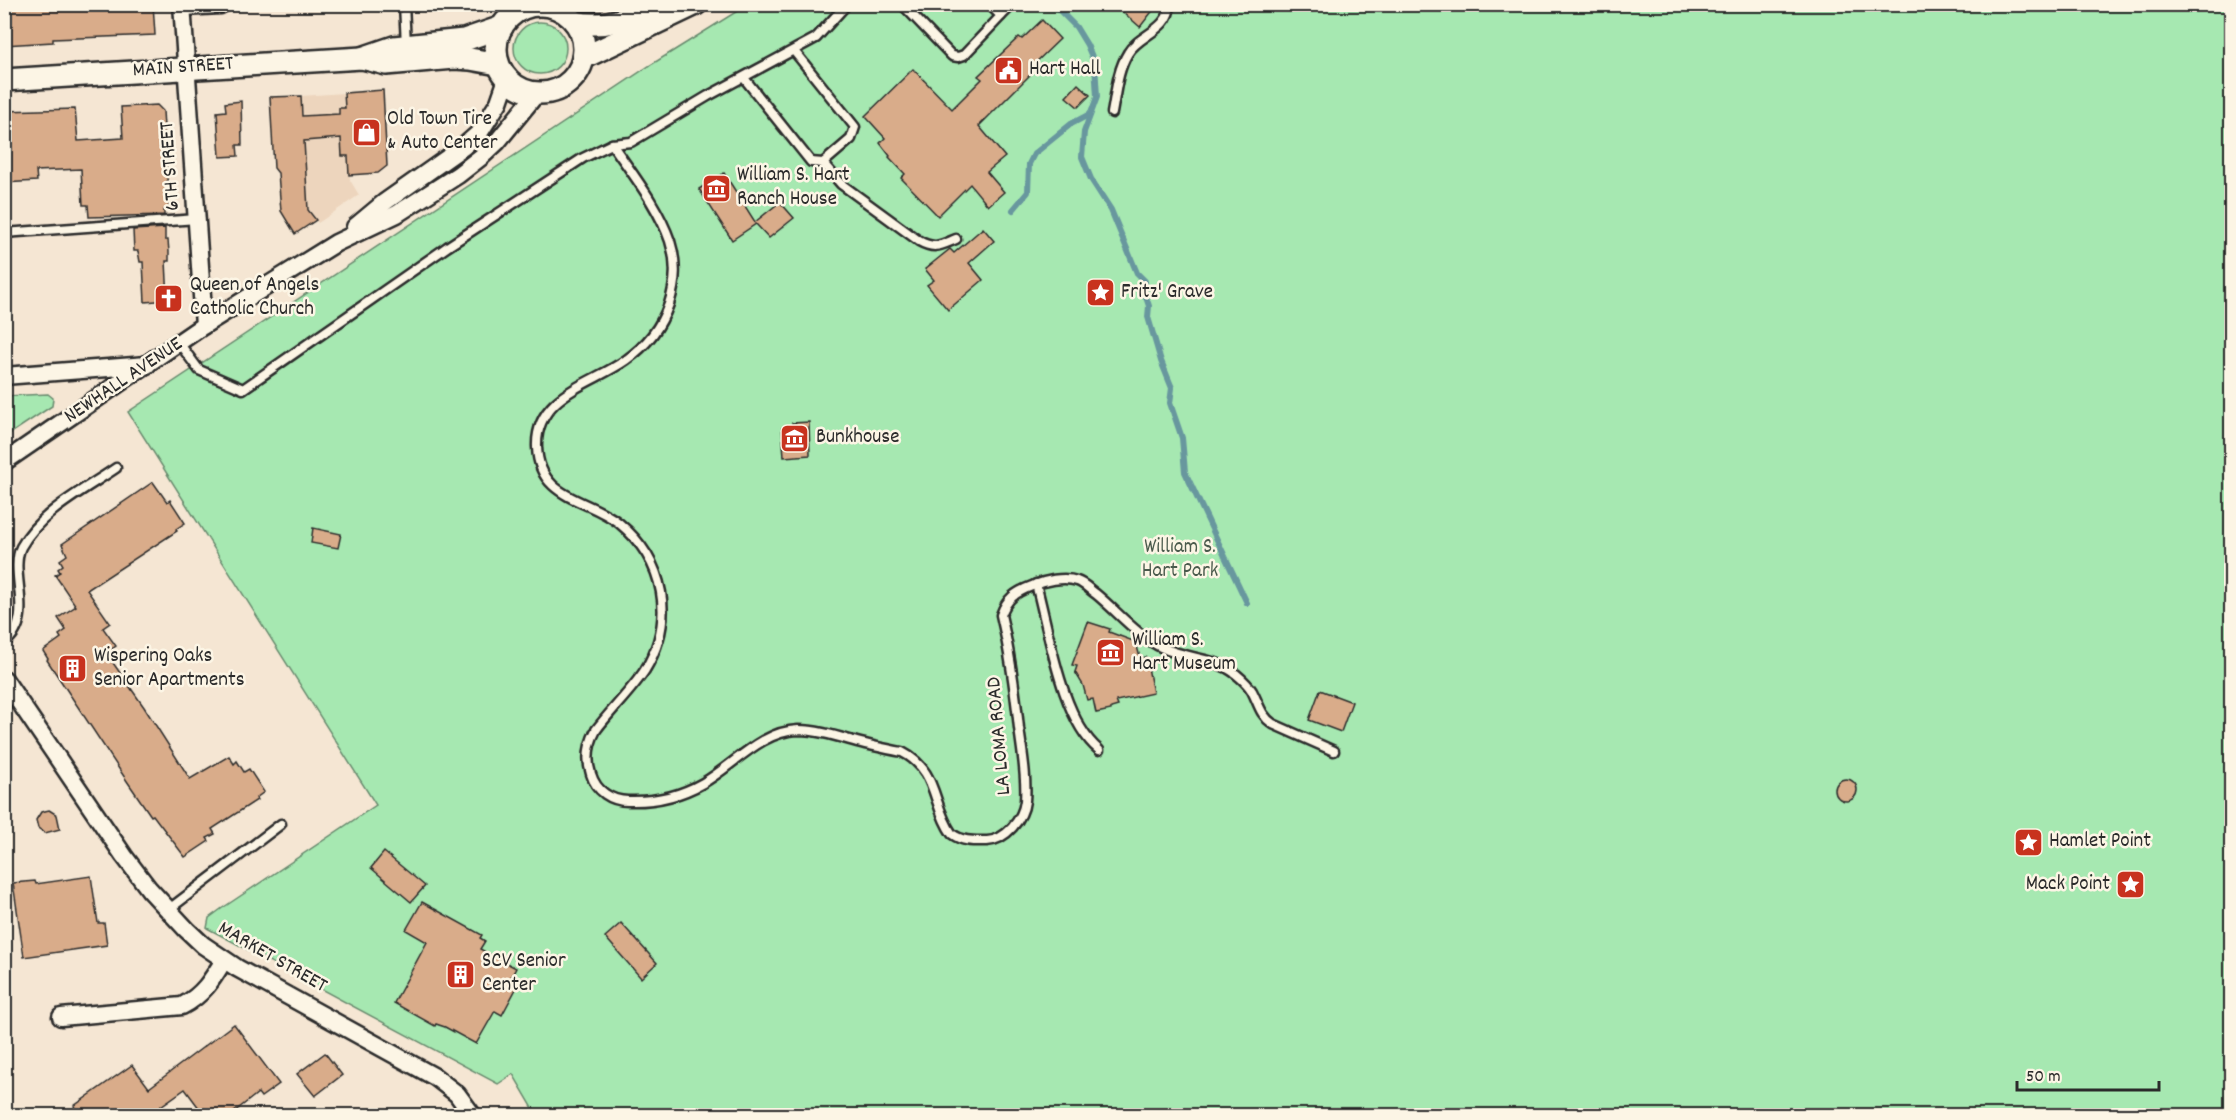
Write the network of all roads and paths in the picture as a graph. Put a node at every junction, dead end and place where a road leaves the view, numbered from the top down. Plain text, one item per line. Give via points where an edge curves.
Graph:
1 (230, 4) edge
2 (404, 4) edge
3 (656, 4) edge
4 (696, 4) edge
5 (847, 4) edge
6 (902, 4) edge
7 (989, 4) edge
8 (1013, 4) edge
9 (1170, 4) edge
10 (182, 8) edge
11 (1001, 16) junction
12 (575, 22) junction
13 (502, 27) junction
14 (406, 46) junction
15 (794, 51) junction
16 (362, 58) junction
17 (583, 58) junction
18 (187, 68) junction
19 (502, 71) junction
20 (744, 78) junction
21 (4, 80) edge
22 (537, 93) junction
23 (1112, 113) dead end
24 (612, 144) junction
25 (823, 163) junction
26 (197, 219) junction
27 (4, 233) edge
28 (956, 239) dead end
29 (336, 243) junction
30 (204, 326) junction
31 (179, 343) junction
32 (148, 365) junction
33 (4, 376) edge
34 (4, 462) edge
35 (116, 468) dead end
36 (1036, 584) junction
37 (4, 643) edge
38 (4, 679) edge
39 (1099, 750) dead end
40 (1334, 751) dead end
41 (281, 824) dead end
42 (168, 910) junction
43 (224, 960) junction
44 (61, 1017) dead end
45 (473, 1116) edge

1 - 10 lane via 221,9
2 - 14 lane
3 - 12 street via 612,23 598,26
4 - 17 street
5 - 15 lane via 816,38
6 - 11 lane via 954,57 964,55
7 - 11 lane
8 - 11 lane
9 - 23 lane via 1164,21 1126,57
10 - 18 street, 6TH STREET
12 - 13 street via 556,8 533,5 519,10
12 - 17 street via 582,35
13 - 14 street, MAIN STREET via 464,40
13 - 19 street via 495,49
14 - 16 street, MAIN STREET
15 - 20 lane
15 - 25 lane via 855,127 851,139
16 - 18 street, MAIN STREET
16 - 19 street, MAIN STREET via 386,63 471,59
17 - 22 street via 567,84 553,92
18 - 21 street, MAIN STREET
18 - 26 street, 6TH STREET
19 - 22 street via 517,87
19 - 29 street, NEWHALL AVENUE via 499,102 480,132
20 - 24 lane via 631,142
20 - 25 lane via 811,162
22 - 29 street, NEWHALL AVENUE via 481,158 397,214
24 - 31 lane via 583,158 456,241 243,389 199,370
24 - 36 lane, LA LOMA ROAD via 657,212 670,240 676,262 671,296 666,314 647,343 627,360 570,390 549,409 538,434 537,448 552,484 561,493 622,526 639,544 662,589 662,629 657,646 644,670 591,739 589,769 597,787 617,801 646,801 682,794 775,735 798,730 910,756 928,775 952,834 969,841 993,841 1014,825 1025,801 1015,682 1001,615 1013,594
25 - 28 lane via 841,184 919,241 936,246
26 - 27 lane
26 - 30 street, 6TH STREET
29 - 30 street, NEWHALL AVENUE
30 - 31 street, NEWHALL AVENUE
31 - 32 street, NEWHALL AVENUE
32 - 33 street
32 - 34 street, NEWHALL AVENUE
35 - 37 lane via 52,512 22,547 18,558 19,622 13,636
36 - 39 lane via 1064,695 1081,731
36 - 40 lane, LA LOMA ROAD via 1077,581 1162,648 1211,661 1233,672 1249,686 1261,713 1273,724
38 - 42 street, MARKET STREET via 124,856
41 - 42 lane
42 - 43 street, MARKET STREET
43 - 44 street via 209,986 182,1006
43 - 45 street, MARKET STREET via 421,1068 457,1094

